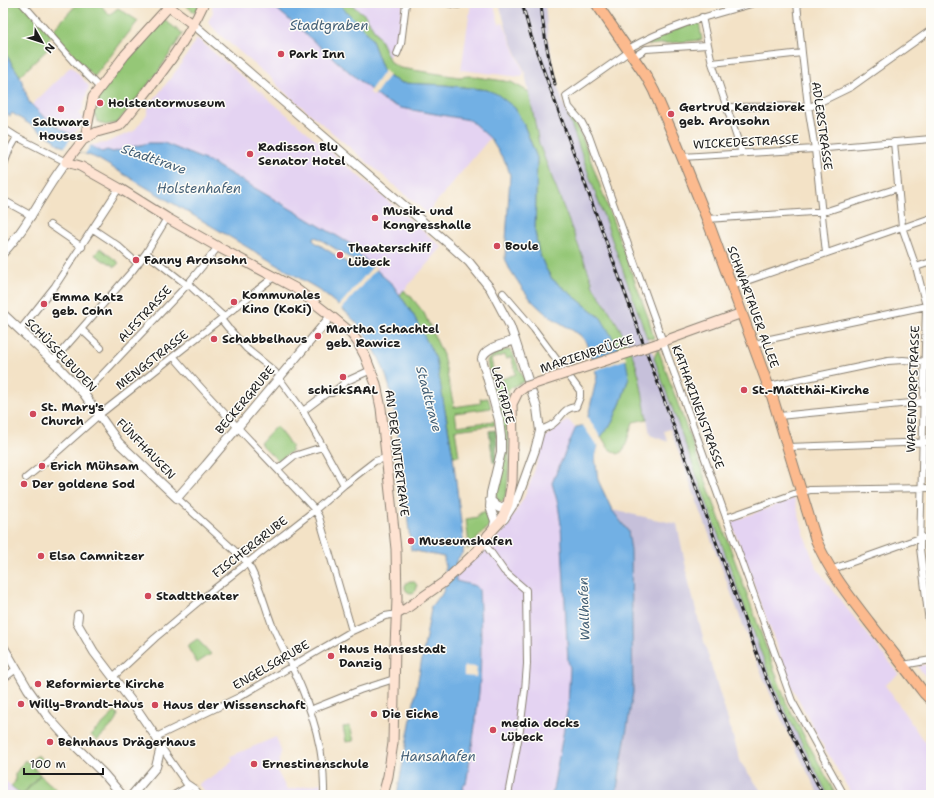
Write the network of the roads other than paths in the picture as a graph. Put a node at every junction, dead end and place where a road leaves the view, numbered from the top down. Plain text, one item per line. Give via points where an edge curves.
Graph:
1 (22, 3) edge
2 (204, 3) edge
3 (406, 3) edge
4 (447, 3) edge
5 (464, 3) edge
6 (596, 3) edge
7 (755, 3) edge
8 (797, 3) edge
9 (168, 4) edge
10 (702, 18) junction
11 (194, 25) junction
12 (931, 30) edge
13 (642, 41) junction
14 (707, 45) junction
15 (646, 49) junction
16 (630, 53) junction
17 (802, 53) junction
18 (397, 54) dead end
19 (712, 63) junction
20 (100, 88) junction
21 (808, 106) junction
22 (727, 107) junction
23 (3, 128) edge
24 (17, 137) junction
25 (931, 139) edge
26 (83, 140) junction
27 (894, 142) junction
28 (815, 149) junction
29 (742, 153) junction
30 (682, 157) junction
31 (66, 162) junction
32 (3, 167) edge
33 (119, 188) junction
34 (898, 188) junction
35 (3, 200) edge
36 (822, 211) junction
37 (32, 216) junction
38 (167, 218) junction
39 (931, 218) edge
40 (707, 219) junction
41 (50, 225) dead end
42 (902, 227) junction
43 (93, 229) junction
44 (82, 247) junction
45 (218, 247) junction
46 (3, 253) edge
47 (146, 253) junction
48 (826, 253) junction
49 (931, 262) edge
50 (138, 264) junction
51 (916, 266) junction
52 (274, 277) junction
53 (188, 285) junction
54 (732, 286) junction
55 (503, 293) dead end
56 (929, 306) edge
57 (742, 313) junction
58 (3, 314) edge
59 (332, 316) junction
60 (226, 325) junction
61 (81, 329) junction
62 (20, 330) junction
63 (515, 340) junction
64 (659, 342) junction
65 (754, 345) junction
66 (101, 348) dead end
67 (174, 357) junction
68 (52, 361) junction
69 (927, 361) edge
70 (371, 370) junction
71 (277, 375) junction
72 (769, 386) junction
73 (84, 394) junction
74 (924, 401) junction
75 (931, 401) edge
76 (303, 411) junction
77 (100, 415) junction
78 (779, 416) junction
79 (237, 428) junction
80 (540, 430) junction
81 (922, 442) junction
82 (931, 442) edge
83 (322, 447) junction
84 (788, 447) junction
85 (386, 458) junction
86 (278, 469) junction
87 (526, 475) junction
88 (26, 478) dead end
89 (512, 482) junction
90 (344, 485) junction
91 (922, 488) junction
92 (931, 488) edge
93 (802, 491) junction
94 (177, 498) junction
95 (490, 500) junction
96 (508, 504) junction
97 (315, 510) junction
98 (726, 518) junction
99 (501, 522) junction
100 (493, 530) junction
101 (920, 538) junction
102 (931, 538) edge
103 (482, 543) junction
104 (247, 562) junction
105 (830, 570) junction
106 (397, 614) junction
107 (78, 615) dead end
108 (352, 631) junction
109 (931, 639) edge
110 (3, 646) edge
111 (931, 660) edge
112 (903, 665) junction
113 (291, 666) junction
114 (16, 669) junction
115 (113, 677) junction
116 (3, 679) edge
117 (394, 679) junction
118 (931, 700) edge
119 (310, 710) junction
120 (156, 737) junction
121 (161, 747) junction
122 (189, 786) junction
123 (122, 795) edge
124 (132, 795) edge
125 (174, 795) edge
126 (200, 795) edge
127 (324, 795) edge
128 (383, 795) edge
129 (508, 795) edge
130 (844, 795) edge

1 - 20 street
2 - 11 main road
3 - 18 street via 401,44
4 - 5 street
6 - 16 main road, SCHWARTAUER ALLEE
7 - 10 street
8 - 17 street, ADLERSTRASSE
9 - 11 main road
9 - 20 main road
10 - 13 street
10 - 14 street
11 - 26 main road via 121,124
11 - 63 street via 450,245 490,288
12 - 21 street via 850,87
13 - 15 street
13 - 16 street
14 - 15 street
14 - 19 street
15 - 16 street
16 - 30 main road, SCHWARTAUER ALLEE via 654,91
16 - 64 street, KATHARINENSTRASSE via 566,96 569,107 589,136
17 - 19 street
17 - 21 street, ADLERSTRASSE
19 - 22 street
20 - 26 main road via 91,101 89,124
21 - 22 street
21 - 28 street, ADLERSTRASSE
22 - 29 street
23 - 24 street
24 - 31 street
24 - 32 street
25 - 27 street, WICKEDESTRASSE
26 - 31 main road
27 - 28 street, WICKEDESTRASSE
27 - 34 street, WARENDORPSTRASSE
28 - 29 street, WICKEDESTRASSE
28 - 36 street, ADLERSTRASSE
29 - 30 street, WICKEDESTRASSE
30 - 40 main road, SCHWARTAUER ALLEE
31 - 33 main road, AN DER UNTERTRAVE via 80,166
31 - 37 street
33 - 38 main road, AN DER UNTERTRAVE
33 - 43 street
34 - 36 street
34 - 42 street, WARENDORPSTRASSE
35 - 37 street
36 - 40 street
36 - 48 street, ADLERSTRASSE
37 - 46 street
38 - 45 main road, AN DER UNTERTRAVE
38 - 47 street
39 - 42 street
40 - 54 main road, SCHWARTAUER ALLEE
41 - 44 street
42 - 48 street
42 - 51 street, WARENDORPSTRASSE
43 - 44 street
43 - 50 street via 117,245
44 - 62 street
45 - 52 main road, AN DER UNTERTRAVE
45 - 53 street, ALFSTRASSE
47 - 50 street
47 - 53 street
48 - 54 street
49 - 51 street
50 - 61 street
51 - 56 street, WARENDORPSTRASSE
52 - 59 main road, AN DER UNTERTRAVE via 295,288
52 - 60 street, MENGSTRASSE
53 - 60 street
53 - 73 street, ALFSTRASSE
54 - 57 main road, SCHWARTAUER ALLEE
55 - 80 street via 534,329 580,391 576,407 570,407 553,424
56 - 65 street via 770,339
56 - 69 street, WARENDORPSTRASSE
57 - 64 main road, MARIENBRÜCKE
57 - 65 main road, SCHWARTAUER ALLEE
58 - 62 street, SCHÜSSELBUDEN
59 - 70 main road, AN DER UNTERTRAVE via 357,341
59 - 71 street, BECKERGRUBE
60 - 67 street, MENGSTRASSE
60 - 71 street
61 - 66 street
61 - 68 street
62 - 68 street, SCHÜSSELBUDEN
63 - 80 street via 537,408
63 - 95 street, LASTADIE via 488,350 482,359 501,437 501,452
64 - 89 main road, MARIENBRÜCKE, bridge via 525,387 518,392 512,404
64 - 98 street, KATHARINENSTRASSE
65 - 72 main road, SCHWARTAUER ALLEE
67 - 77 street, MENGSTRASSE
67 - 79 street
68 - 73 street, SCHÜSSELBUDEN
69 - 72 street via 888,361
69 - 74 street, WARENDORPSTRASSE
70 - 76 street via 347,381 332,393 327,393
70 - 85 main road, AN DER UNTERTRAVE via 381,408
71 - 76 street
71 - 79 street, BECKERGRUBE
72 - 78 main road, SCHWARTAUER ALLEE
73 - 77 street, SCHÜSSELBUDEN
74 - 75 street
74 - 78 street
74 - 81 street, WARENDORPSTRASSE
76 - 83 street
77 - 88 street, MENGSTRASSE
77 - 94 street, FÜNFHAUSEN via 120,443
78 - 84 main road, SCHWARTAUER ALLEE
79 - 86 street
79 - 94 street, BECKERGRUBE
80 - 87 street
81 - 82 street
81 - 84 street
81 - 91 street, WARENDORPSTRASSE
83 - 86 street via 294,456
83 - 90 street
84 - 93 main road, SCHWARTAUER ALLEE
85 - 90 street, FISCHERGRUBE via 375,461
85 - 106 main road, AN DER UNTERTRAVE via 396,549
86 - 97 street
87 - 89 street via 518,483
87 - 99 street via 518,497
89 - 96 main road
90 - 97 street, FISCHERGRUBE
91 - 92 street
91 - 93 street
91 - 101 street, WARENDORPSTRASSE
93 - 98 street
93 - 105 main road, SCHWARTAUER ALLEE via 816,540
94 - 104 street
95 - 96 street via 499,508
95 - 100 street, LASTADIE via 495,521
96 - 99 main road
97 - 104 street, FISCHERGRUBE
97 - 108 street
98 - 130 street, KATHARINENSTRASSE via 792,701
99 - 100 main road
100 - 103 main road
101 - 102 street
101 - 105 street
101 - 109 street, WARENDORPSTRASSE
103 - 106 main road via 431,590
103 - 129 street via 504,571 526,590 526,690
104 - 113 street
104 - 115 street, FISCHERGRUBE via 155,638
105 - 112 main road, SCHWARTAUER ALLEE
106 - 108 street, ENGELSGRUBE via 385,616
106 - 117 main road, AN DER UNTERTRAVE
107 - 115 street via 77,622 94,652
108 - 113 street, ENGELSGRUBE
110 - 114 street
111 - 112 street
112 - 118 main road, SCHWARTAUER ALLEE
113 - 119 street
113 - 120 street, ENGELSGRUBE via 239,697
114 - 116 street
114 - 123 street via 52,722
115 - 120 street
117 - 119 street
117 - 128 main road, AN DER UNTERTRAVE via 393,743
119 - 127 street via 323,762
120 - 121 street
121 - 122 street
121 - 124 street via 156,767
122 - 125 street
122 - 126 street

